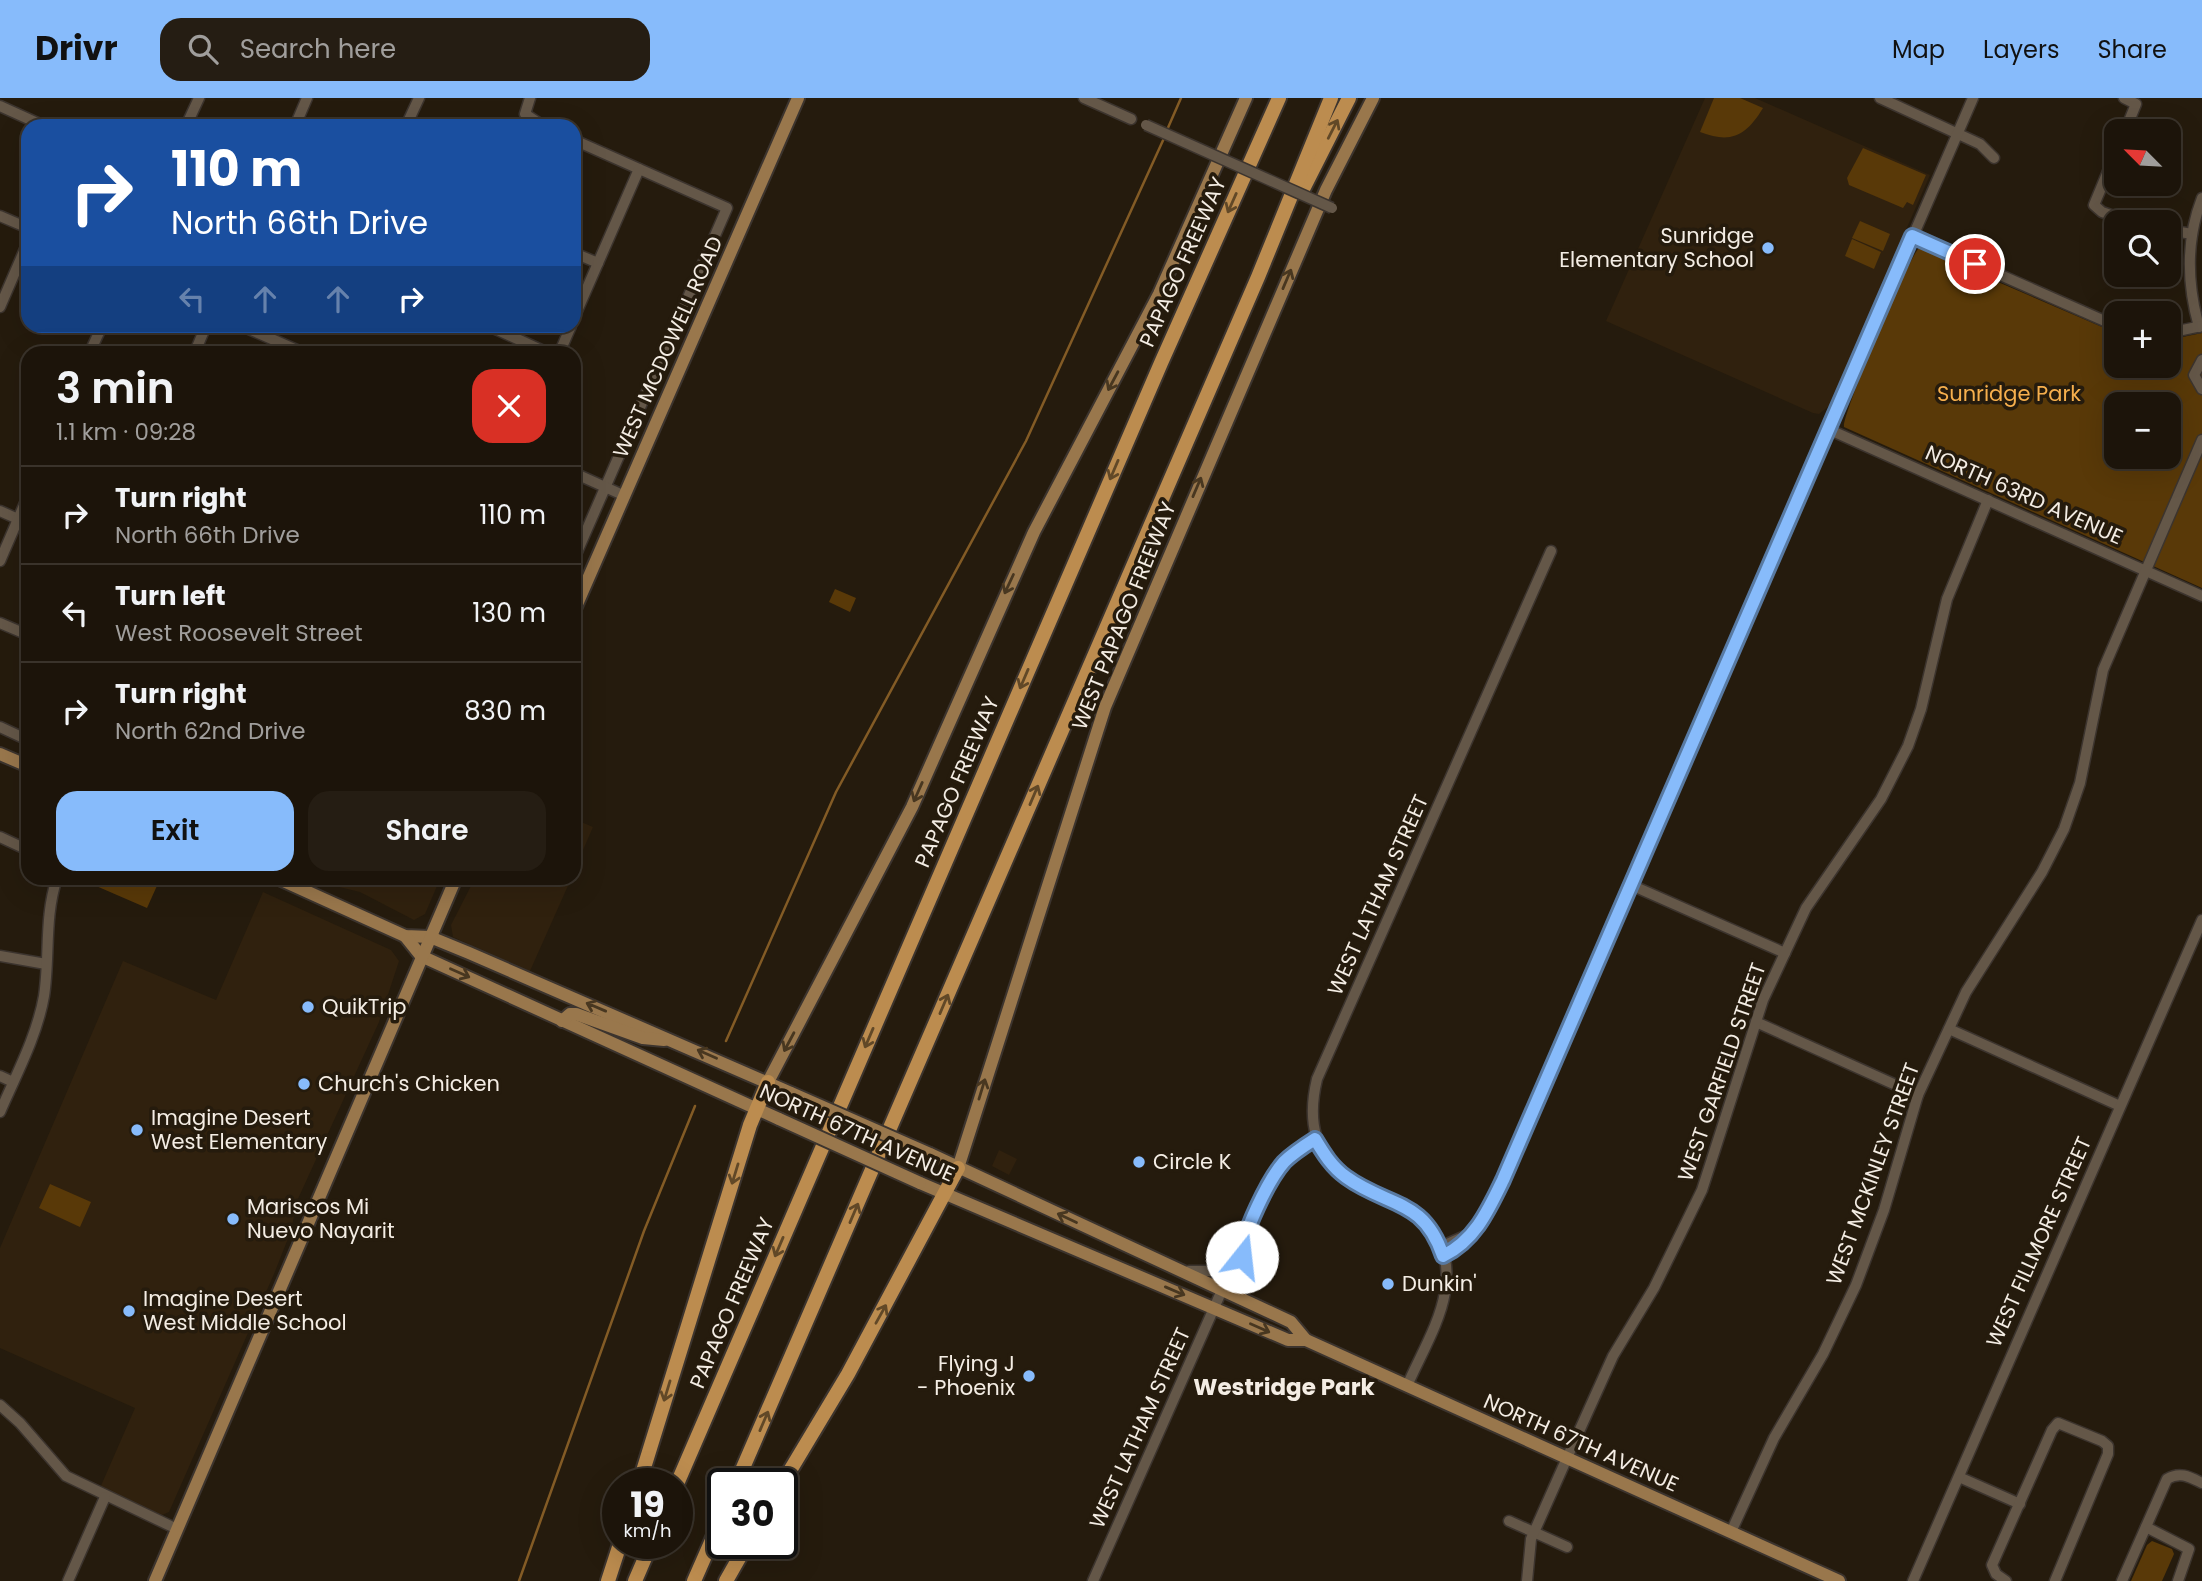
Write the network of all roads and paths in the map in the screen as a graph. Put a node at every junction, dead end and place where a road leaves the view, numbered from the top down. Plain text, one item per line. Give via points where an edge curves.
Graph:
1 (199, 98) edge
2 (307, 98) edge
3 (419, 98) edge
4 (530, 98) edge
5 (798, 98) edge
6 (1084, 98) edge
7 (1246, 98) edge
8 (1279, 98) edge
9 (1331, 98) edge
10 (1349, 98) edge
11 (1373, 98) edge
12 (1880, 98) edge
13 (1973, 98) edge
14 (2124, 98) edge
15 (0, 106) edge
16 (29, 119) edge
17 (189, 119) edge
18 (298, 119) edge
19 (410, 119) edge
20 (532, 119) edge
21 (1131, 119) dead end
22 (2130, 119) edge
23 (1146, 125) dead end
24 (1958, 134) junction
25 (581, 143) edge
26 (1994, 158) dead end
27 (639, 169) junction
28 (2104, 181) edge
29 (2202, 198) edge
30 (1332, 208) dead end
31 (2104, 213) edge
32 (0, 216) edge
33 (21, 225) edge
34 (2181, 232) edge
35 (2192, 234) junction
36 (1912, 236) junction
37 (581, 256) edge
38 (21, 258) edge
39 (598, 263) junction
40 (1258, 277) junction
41 (581, 302) edge
42 (0, 307) edge
43 (2104, 321) edge
44 (2201, 326) edge
45 (2181, 330) edge
46 (258, 333) edge
47 (504, 333) edge
48 (288, 346) edge
49 (533, 346) edge
50 (2202, 360) edge
51 (2202, 389) edge
52 (1830, 430) junction
53 (2202, 440) edge
54 (581, 476) edge
55 (605, 487) junction
56 (625, 496) junction
57 (1988, 500) junction
58 (0, 511) edge
59 (21, 512) edge
60 (18, 519) junction
61 (581, 543) edge
62 (1551, 551) dead end
63 (0, 561) edge
64 (2146, 571) junction
65 (581, 595) edge
66 (2202, 596) edge
67 (0, 623) edge
68 (21, 632) edge
69 (0, 727) edge
70 (21, 737) edge
71 (0, 754) edge
72 (21, 763) edge
73 (0, 837) edge
74 (21, 847) edge
75 (55, 885) edge
76 (292, 885) edge
77 (453, 885) edge
78 (1631, 885) junction
79 (2202, 920) edge
80 (405, 936) junction
81 (430, 937) junction
82 (1785, 953) junction
83 (0, 956) edge
84 (421, 956) junction
85 (46, 964) junction
86 (562, 1021) junction
87 (1756, 1022) junction
88 (1949, 1028) junction
89 (681, 1043) junction
90 (0, 1076) edge
91 (13, 1082) junction
92 (768, 1082) junction
93 (1919, 1095) junction
94 (2120, 1106) junction
95 (756, 1109) junction
96 (0, 1112) edge
97 (1315, 1139) junction
98 (958, 1168) junction
99 (946, 1194) junction
100 (1242, 1244) junction
101 (1441, 1251) junction
102 (1166, 1264) junction
103 (1222, 1290) junction
104 (1241, 1299) junction
105 (1214, 1308) junction
106 (1307, 1340) junction
107 (1407, 1386) junction
108 (0, 1405) edge
109 (1567, 1458) junction
110 (644, 1468) edge
111 (684, 1468) edge
112 (743, 1468) edge
113 (792, 1468) edge
114 (1959, 1477) junction
115 (2202, 1483) edge
116 (105, 1497) junction
117 (2020, 1504) junction
118 (1508, 1521) dead end
119 (2146, 1527) junction
120 (177, 1529) junction
121 (1534, 1532) junction
122 (1731, 1532) junction
123 (1567, 1547) dead end
124 (707, 1552) edge
125 (615, 1559) edge
126 (645, 1559) edge
127 (738, 1559) edge
128 (68, 1581) edge
129 (155, 1581) edge
130 (608, 1581) edge
131 (635, 1581) edge
132 (694, 1581) edge
133 (726, 1581) edge
134 (1093, 1581) edge
135 (1527, 1581) edge
136 (1839, 1581) edge
137 (1913, 1581) edge
138 (2006, 1581) edge
139 (2054, 1581) edge
140 (2122, 1581) edge
141 (2178, 1581) edge

1 - 17 street
2 - 18 street
3 - 19 street
4 - 20 street via 525,114
5 - 56 main road, WEST MCDOWELL ROAD
6 - 21 street
7 -> 92 main road via 1159,294 1017,567 912,807
8 -> 111 highway, PAPAGO FREEWAY
9 - 40 highway
40 -> 10 highway
98 -> 11 main road, WEST PAPAGO FREEWAY via 1105,707 1320,203
12 - 24 street
13 - 24 street
14 - 22 street via 2136,104
15 - 16 street
23 - 30 street, bridge
24 - 26 street via 1980,144
24 - 36 street
25 - 27 street
27 - 39 street
27 - 55 street, WEST MCDOWELL ROAD via 727,208
28 - 31 street via 2094,205
29 - 35 street
32 - 33 street
34 - 35 street
35 - 44 street via 2191,284
36 - 43 street
36 - 52 street
37 - 39 street
38 - 42 street
39 - 41 street
112 -> 40 highway
44 - 45 street
46 - 48 street
47 - 49 street
50 - 51 street via 2194,375
52 - 57 street, NORTH 63RD AVENUE
52 - 78 street
53 - 64 street, WEST MCKINLEY STREET
54 - 55 street
55 - 56 street
55 - 61 street, WEST MCDOWELL ROAD
56 - 65 main road, WEST MCDOWELL ROAD
57 - 64 street, NORTH 63RD AVENUE
57 - 82 street, WEST GARFIELD STREET via 1947,599 1921,709 1900,765 1815,892
58 - 60 street
59 - 60 street
60 - 63 street
62 - 97 street, WEST LATHAM STREET via 1317,1079 1312,1098
64 - 66 street, NORTH 63RD AVENUE
64 - 88 street, WEST MCKINLEY STREET via 2103,670 2080,783 2064,829 2031,890 1975,975
67 - 68 street
69 - 70 street
71 - 72 main road
73 - 74 street
75 - 85 street via 49,905
76 - 80 main road, NORTH 67TH AVENUE
77 - 81 main road
78 - 82 street
78 - 101 street via 1503,1180 1465,1244
79 - 94 street, WEST FILLMORE STREET
80 - 81 main road, NORTH 67TH AVENUE
80 - 84 main road, NORTH 67TH AVENUE
81 - 84 main road
89 -> 81 main road, NORTH 67TH AVENUE
82 - 87 street, WEST GARFIELD STREET
83 - 85 street
84 -> 86 main road, NORTH 67TH AVENUE
84 - 120 main road
85 - 91 street via 39,1019
86 - 89 main road via 576,1014 643,1038
86 - 95 main road, NORTH 67TH AVENUE
87 - 93 street
87 - 109 street, WEST GARFIELD STREET via 1693,1211 1613,1356
88 - 93 street, WEST MCKINLEY STREET
88 - 94 street
92 -> 89 main road, NORTH 67TH AVENUE
90 - 91 street
91 - 96 street
92 - 95 highway
92 - 98 main road, NORTH 67TH AVENUE, bridge
93 - 122 street, WEST MCKINLEY STREET via 1861,1274 1823,1354 1774,1438
94 - 114 street, WEST FILLMORE STREET
95 - 99 main road, NORTH 67TH AVENUE, bridge
95 -> 110 highway
97 - 100 street via 1276,1173
97 - 101 street via 1330,1164 1348,1179 1417,1213 1433,1230
98 - 99 highway
102 -> 98 main road, NORTH 67TH AVENUE
99 -> 105 main road, NORTH 67TH AVENUE
113 -> 99 highway
100 - 102 street via 1222,1266 1207,1274
100 - 104 street via 1233,1282
101 - 107 street via 1446,1284 1443,1303
102 - 103 main road, NORTH 67TH AVENUE
103 - 104 main road, NORTH 67TH AVENUE
103 - 105 street, WEST LATHAM STREET
104 - 106 main road, NORTH 67TH AVENUE via 1291,1322
105 -> 106 main road, NORTH 67TH AVENUE via 1288,1340
105 - 134 street, WEST LATHAM STREET
106 - 107 main road, NORTH 67TH AVENUE
107 - 109 main road, NORTH 67TH AVENUE
108 - 116 street via 66,1476
109 - 121 street, WEST GARFIELD STREET
109 - 122 main road, NORTH 67TH AVENUE
114 - 117 street
114 - 137 street, WEST FILLMORE STREET
115 - 119 street via 2174,1475 2167,1479
116 - 120 street
116 - 128 street
117 - 138 street via 1992,1564
117 - 139 street via 2058,1423 2108,1446
118 - 121 street
119 - 140 street
119 - 141 street via 2189,1549
120 - 129 main road
121 - 123 street
121 - 135 street, WEST GARFIELD STREET via 1527,1555
122 - 136 main road, NORTH 67TH AVENUE
124 - 132 highway
125 - 130 highway
126 - 131 highway
127 - 133 highway

